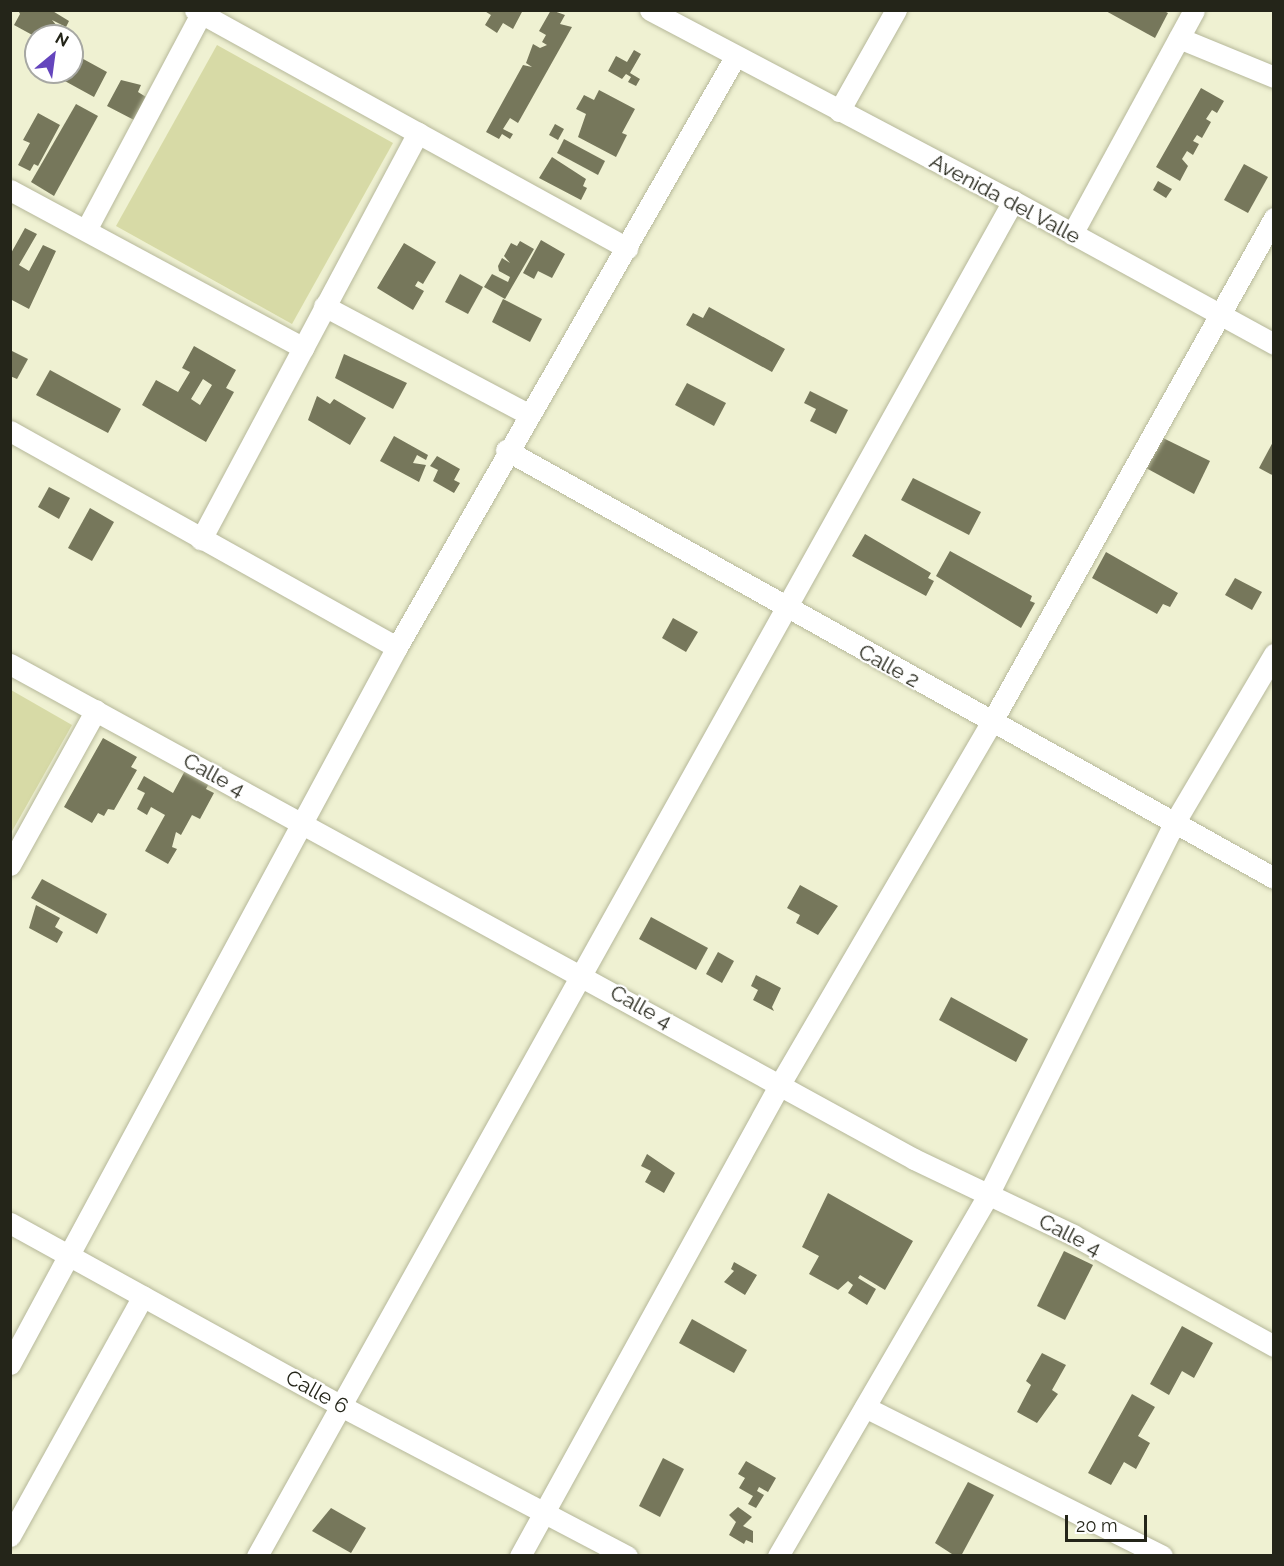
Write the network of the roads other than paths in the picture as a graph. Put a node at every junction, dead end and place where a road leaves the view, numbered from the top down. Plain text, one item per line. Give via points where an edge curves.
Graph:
1 (650, 10) edge
2 (896, 10) edge
3 (1194, 10) edge
4 (200, 12) edge
5 (1179, 38) junction
6 (735, 57) junction
7 (1274, 77) edge
8 (839, 111) junction
9 (418, 133) junction
10 (10, 190) edge
11 (1013, 201) junction
12 (1274, 218) edge
13 (86, 230) junction
14 (1072, 234) junction
15 (627, 248) junction
16 (324, 306) junction
17 (1218, 314) junction
18 (1274, 344) edge
19 (303, 348) junction
20 (528, 414) junction
21 (10, 431) edge
22 (506, 450) junction
23 (201, 539) junction
24 (787, 609) junction
25 (397, 647) junction
26 (1274, 654) edge
27 (10, 664) edge
28 (96, 710) junction
29 (991, 723) junction
30 (301, 824) junction
31 (1173, 825) junction
32 (10, 865) edge
33 (1274, 878) edge
34 (583, 976) junction
35 (780, 1084) junction
36 (988, 1195) junction
37 (10, 1223) edge
38 (70, 1256) junction
39 (143, 1296) junction
40 (1274, 1346) edge
41 (10, 1364) edge
42 (341, 1406) junction
43 (865, 1407) junction
44 (544, 1512) junction
45 (10, 1536) edge
46 (258, 1556) edge
47 (520, 1556) edge
48 (627, 1556) edge
49 (778, 1556) edge
50 (1162, 1556) edge

1 - 6 street, Avenida del Valle
2 - 8 street
3 - 5 street
4 - 9 street
4 - 13 street
5 - 7 street
5 - 14 street
6 - 8 street, Avenida del Valle
6 - 15 street
8 - 11 street, Avenida del Valle
9 - 15 street
9 - 16 street
10 - 13 street
11 - 14 street, Avenida del Valle
11 - 24 street
12 - 17 street
13 - 19 street
14 - 17 street, Avenida del Valle
15 - 20 street
16 - 19 street
16 - 20 street
17 - 18 street, Avenida del Valle
17 - 29 street
19 - 23 street
20 - 22 street
21 - 23 street
22 - 24 street, Calle 2
22 - 25 street
23 - 25 street
24 - 29 street, Calle 2
24 - 34 street
25 - 30 street
26 - 31 street
27 - 28 street, Calle 4
28 - 30 street, Calle 4
28 - 32 street
29 - 31 street, Calle 2
29 - 35 street
30 - 34 street, Calle 4
30 - 38 street
31 - 33 street, Calle 2
31 - 36 street
34 - 35 street, Calle 4
34 - 42 street
35 - 36 street, Calle 4
35 - 44 street
36 - 40 street, Calle 4 via 1073,1235
36 - 43 street
37 - 38 street, Calle 6
38 - 39 street, Calle 6
38 - 41 street
39 - 42 street, Calle 6
39 - 45 street
42 - 44 street, Calle 6
42 - 46 street
43 - 49 street
43 - 50 street
44 - 47 street
44 - 48 street, Calle 6

